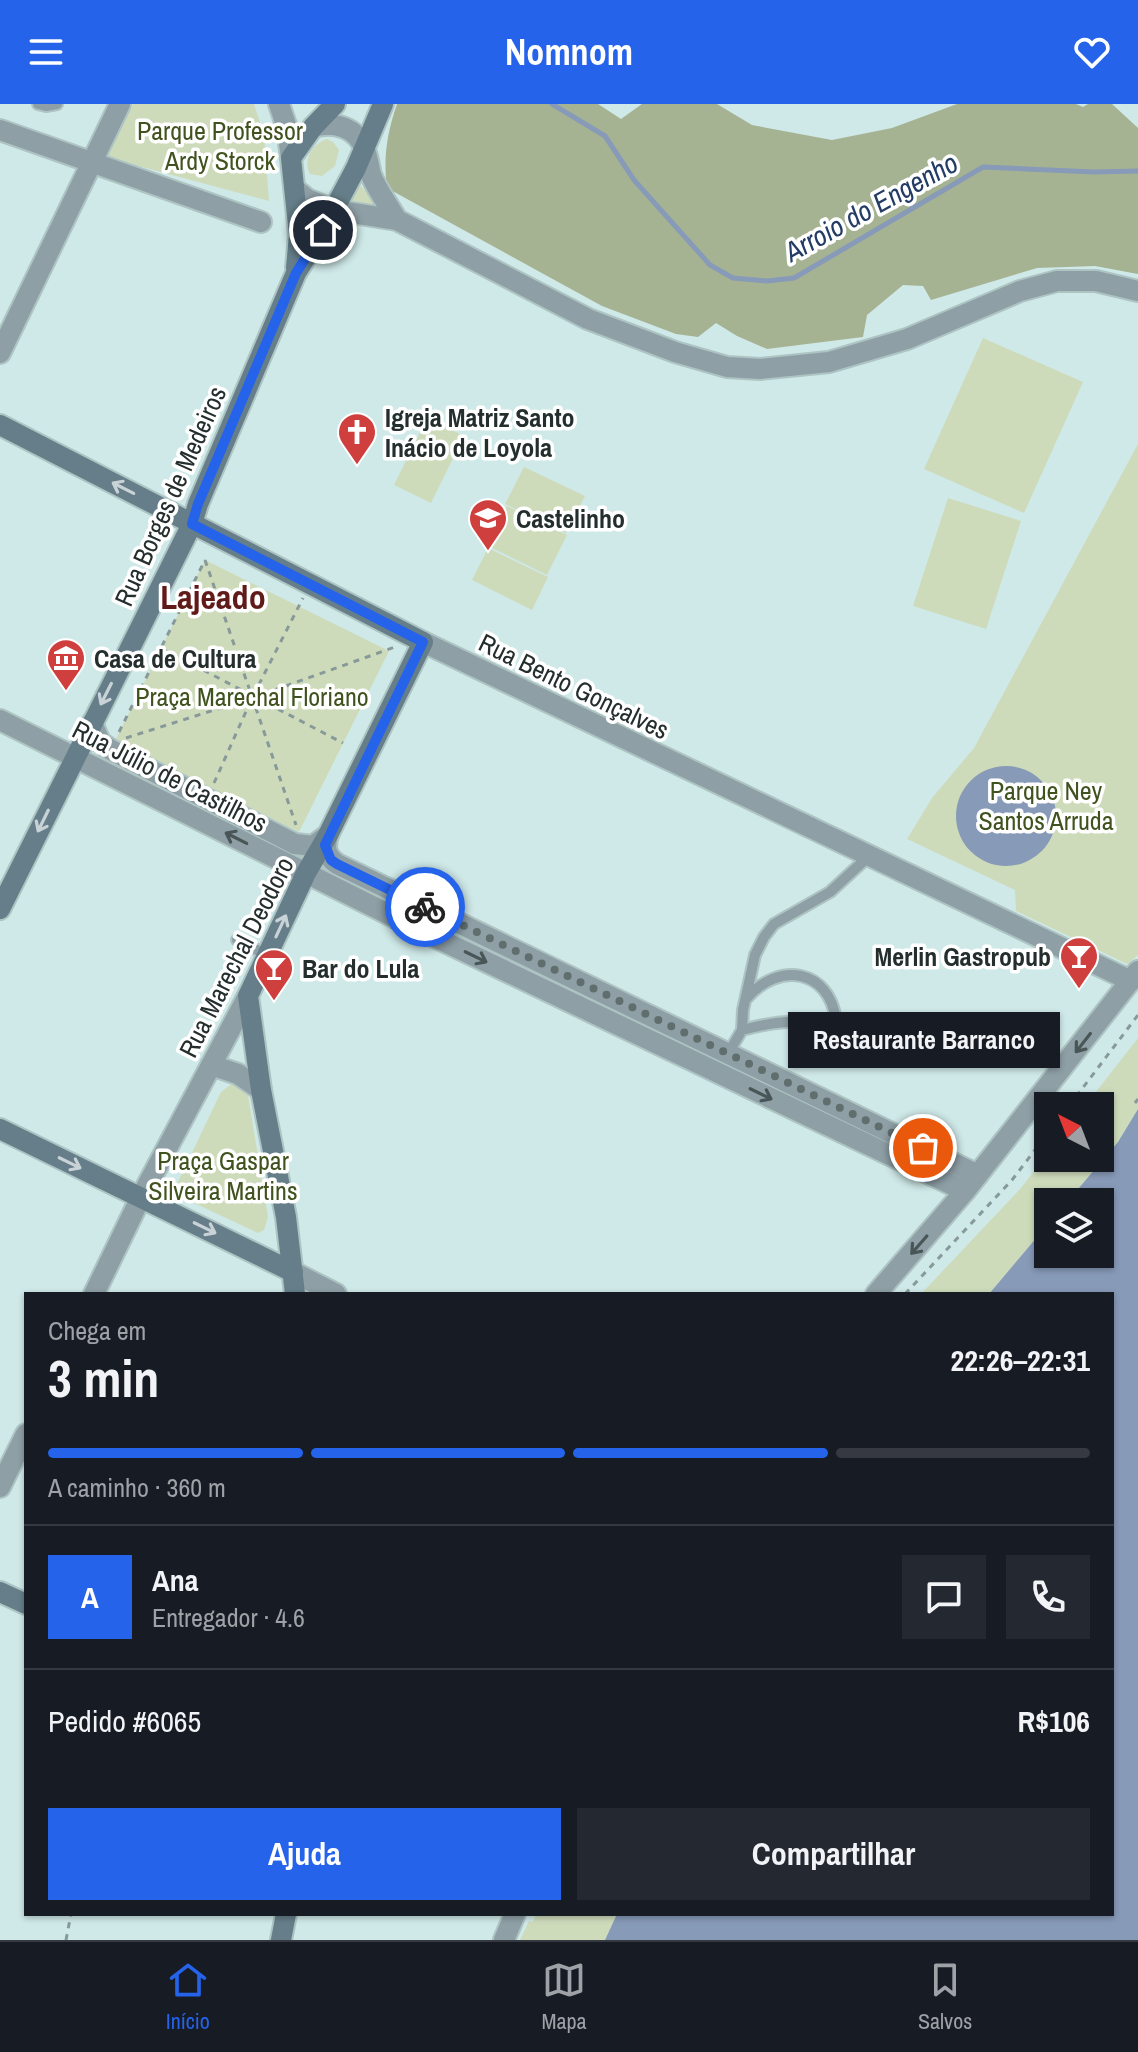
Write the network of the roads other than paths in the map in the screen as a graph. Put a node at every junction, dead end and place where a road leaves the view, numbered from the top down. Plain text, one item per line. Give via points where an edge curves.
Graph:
1 (38, 104) edge
2 (57, 104) edge
3 (120, 104) edge
4 (279, 104) edge
5 (335, 104) edge
6 (374, 104) edge
7 (383, 104) edge
8 (313, 127) junction
9 (0, 130) edge
10 (369, 139) junction
11 (291, 158) junction
12 (91, 163) junction
13 (295, 189) junction
14 (334, 210) junction
15 (397, 220) junction
16 (261, 222) dead end
17 (296, 273) junction
18 (1138, 291) edge
19 (0, 353) edge
20 (0, 425) edge
21 (192, 524) junction
22 (417, 639) junction
23 (0, 720) edge
24 (92, 723) junction
25 (74, 757) junction
26 (328, 835) junction
27 (869, 856) junction
28 (306, 873) junction
29 (0, 909) edge
30 (436, 912) junction
31 (426, 933) junction
32 (237, 940) dead end
33 (267, 955) junction
34 (1134, 976) edge
35 (589, 986) junction
36 (248, 996) junction
37 (747, 999) junction
38 (579, 1006) junction
39 (742, 1030) junction
40 (728, 1054) junction
41 (211, 1065) junction
42 (718, 1073) junction
43 (261, 1090) junction
44 (867, 1121) junction
45 (0, 1129) edge
46 (857, 1140) junction
47 (978, 1175) junction
48 (965, 1191) junction
49 (141, 1197) junction
50 (286, 1217) junction
51 (268, 1258) junction
52 (293, 1272) junction
53 (95, 1292) edge
54 (294, 1292) edge
55 (295, 1292) edge
56 (332, 1292) edge
57 (878, 1292) edge
58 (24, 1438) edge
59 (0, 1487) edge
60 (0, 1592) edge
61 (24, 1603) edge
62 (286, 1916) edge
63 (514, 1916) edge
64 (281, 1940) edge
65 (504, 1940) edge

1 - 2 lane
3 - 12 street
4 - 11 street
5 - 8 main road
6 - 10 main road
7 - 10 main road, Rua Borges de Medeiros
8 - 10 street via 335,123
8 - 11 main road
9 - 12 street
10 - 14 main road, Rua Borges de Medeiros
10 - 15 street via 372,178
11 - 13 main road, Rua Borges de Medeiros
12 - 16 street
12 - 19 street
13 - 14 street
13 - 17 main road, Rua Borges de Medeiros
14 - 15 street
14 - 17 main road, Rua Borges de Medeiros
15 - 18 street via 588,319 727,367 829,362 907,339 1020,291 1057,281 1096,281
17 - 21 main road, Rua Borges de Medeiros
21 -> 20 main road, Rua Bento Gonçalves
21 - 22 main road, Rua Bento Gonçalves
21 -> 24 main road, Rua Borges de Medeiros
22 - 26 main road, Rua Marechal Deodoro
22 - 27 street, Rua Bento Gonçalves
23 - 25 street, Rua Júlio de Castilhos
24 - 25 main road, Rua Borges de Medeiros
24 - 26 street, Rua Júlio de Castilhos via 100,742 111,750 295,844 313,846
28 -> 25 street, Rua Júlio de Castilhos
25 -> 29 main road, Rua Borges de Medeiros
26 - 28 main road, Rua Marechal Deodoro
26 - 30 street via 325,845 331,860
27 - 34 street, Rua Bento Gonçalves
27 - 37 lane via 830,892 774,924 755,955
28 - 31 street, Rua Júlio de Castilhos
33 -> 28 main road, Rua Marechal Deodoro
30 - 31 street
30 - 35 street
31 -> 38 street, Rua Júlio de Castilhos
32 - 33 lane
33 - 36 main road, Rua Marechal Deodoro
34 -> 47 street
35 - 38 street
35 - 40 street
36 - 41 street, Rua Marechal Deodoro
36 - 43 main road
37 - 39 lane
37 - 39 lane via 769,980 796,974 828,994 836,1020 826,1028 781,1021
38 - 42 street, Rua Júlio de Castilhos
39 - 40 lane
40 - 42 lane
40 - 44 street
41 - 43 street via 238,1074
41 - 49 street, Rua Marechal Deodoro
42 -> 46 street, Rua Júlio de Castilhos
43 - 50 main road
44 - 46 street
44 - 47 street
45 -> 49 main road
46 - 48 street, Rua Júlio de Castilhos
47 - 48 street
48 -> 57 street
49 -> 51 main road
49 - 53 street, Rua Marechal Deodoro
50 - 51 main road via 276,1250
50 - 52 main road
51 - 52 main road
51 - 54 main road
52 - 55 main road
52 - 56 street
58 - 59 street
60 - 61 main road
62 - 64 main road
63 - 65 street

